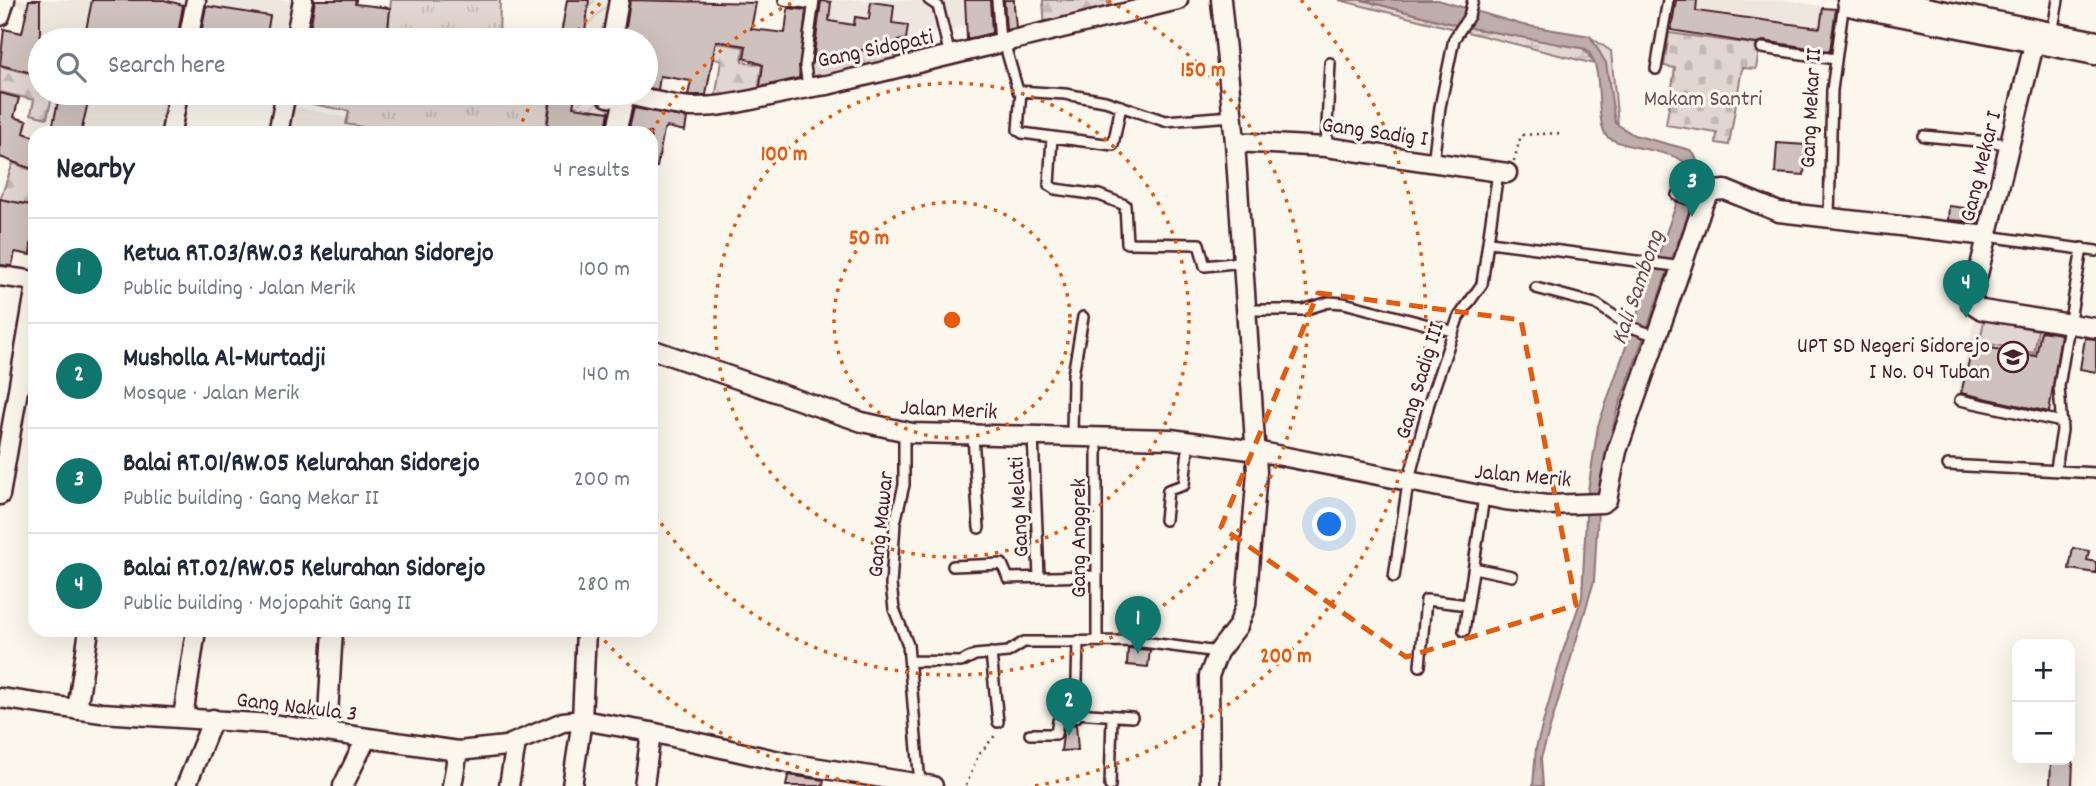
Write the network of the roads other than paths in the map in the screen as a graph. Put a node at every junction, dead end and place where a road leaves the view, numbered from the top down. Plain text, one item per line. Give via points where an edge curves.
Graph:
1 (5, 0) edge
2 (196, 0) edge
3 (303, 0) edge
4 (619, 0) edge
5 (784, 0) edge
6 (929, 0) edge
7 (997, 0) edge
8 (1178, 0) edge
9 (1222, 0) edge
10 (1668, 0) edge
11 (1844, 0) edge
12 (1853, 0) edge
13 (2058, 0) edge
14 (813, 2) edge
15 (1472, 4) edge
16 (1896, 4) edge
17 (0, 16) edge
18 (190, 28) edge
19 (297, 28) edge
20 (614, 28) edge
21 (2044, 38) junction
22 (1002, 42) junction
23 (1762, 48) dead end
24 (2096, 48) edge
25 (950, 56) junction
26 (1835, 59) junction
27 (1330, 63) dead end
28 (1657, 69) dead end
29 (808, 86) junction
30 (1021, 91) junction
31 (658, 100) edge
32 (176, 105) edge
33 (284, 105) edge
34 (623, 105) edge
35 (1121, 106) junction
36 (1233, 116) junction
37 (172, 126) edge
38 (279, 126) edge
39 (618, 126) edge
40 (1924, 136) dead end
41 (1052, 137) junction
42 (1235, 142) junction
43 (2010, 144) junction
44 (1326, 147) junction
45 (1433, 163) junction
46 (1502, 173) joint
47 (1676, 195) dead end
48 (1700, 203) junction
49 (1829, 219) junction
50 (1987, 236) junction
51 (1490, 242) junction
52 (2082, 248) junction
53 (2096, 251) edge
54 (1243, 262) junction
55 (1678, 267) junction
56 (0, 276) edge
57 (28, 280) edge
58 (1536, 288) dead end
59 (1246, 310) junction
60 (1083, 317) dead end
61 (2068, 324) junction
62 (2096, 328) edge
63 (1452, 331) junction
64 (28, 332) edge
65 (1655, 335) junction
66 (658, 351) edge
67 (1960, 400) dead end
68 (2062, 422) junction
69 (904, 432) junction
70 (973, 436) junction
71 (1033, 436) junction
72 (1072, 436) junction
73 (1097, 436) junction
74 (1189, 441) junction
75 (1256, 451) junction
76 (1948, 466) dead end
77 (2056, 469) junction
78 (2096, 472) edge
79 (1408, 483) junction
80 (0, 495) edge
81 (1485, 497) junction
82 (1166, 520) dead end
83 (979, 528) dead end
84 (953, 566) dead end
85 (1474, 568) junction
86 (1095, 576) junction
87 (1512, 576) dead end
88 (1039, 577) junction
89 (1394, 577) dead end
90 (1468, 605) junction
91 (1464, 631) dead end
92 (88, 637) edge
93 (195, 637) edge
94 (333, 637) edge
95 (586, 637) edge
96 (1077, 641) junction
97 (1097, 641) junction
98 (1219, 652) junction
99 (991, 653) junction
100 (910, 661) junction
101 (1420, 666) dead end
102 (0, 698) edge
103 (77, 710) junction
104 (1076, 713) junction
105 (1112, 716) junction
106 (183, 717) junction
107 (1132, 717) dead end
108 (213, 719) junction
109 (582, 720) junction
110 (998, 722) road end
111 (327, 732) junction
112 (651, 732) junction
113 (1030, 734) dead end
114 (366, 739) junction
115 (516, 743) junction
116 (458, 751) junction
117 (883, 782) edge
118 (926, 785) edge
119 (186, 786) edge
120 (343, 786) edge
121 (452, 786) edge
122 (509, 786) edge
123 (572, 786) edge
124 (644, 786) edge
125 (1110, 786) edge
126 (1210, 786) edge

1 - 17 street
2 - 18 street
3 - 19 street
4 - 20 street
5 - 14 lane
6 - 25 lane via 938,6
7 - 22 lane
8 - 22 street, Gang Sidopati
9 - 36 street
10 - 28 lane
11 - 26 lane, Gang Mekar II
12 - 16 highway
13 - 21 lane
14 - 29 lane via 805,65
15 - 45 lane via 1458,33 1440,107
16 - 21 highway
21 - 24 highway
21 - 43 street, Gang Mekar I
22 - 25 street, Gang Sidopati
22 - 30 lane via 1015,87
23 - 26 lane
25 - 29 street, Gang Sidopati
26 - 49 lane, Gang Mekar II
27 - 44 lane
29 - 31 street, Gang Sidopati via 697,107
30 - 35 lane via 1065,94
30 - 41 lane via 1018,131
32 - 37 street
33 - 38 street
34 - 39 street
35 - 36 lane via 1165,121
35 - 41 lane via 1115,144
36 - 42 street
40 - 43 lane
41 - 54 lane via 1049,185 1125,205 1127,243 1199,244 1206,266
42 - 44 street, Gang Sadig I
42 - 54 street
43 - 50 street, Gang Mekar I
44 - 45 street, Gang Sadig I
45 - 46 street, Gang Sadig I
46 - 51 lane, Gang Sadig III via 1489,218
47 - 48 lane
48 - 49 street via 1712,191 1722,190 1774,211
48 - 55 street
49 - 50 street
50 - 52 lane
50 - 61 street, Gang Mekar I via 1973,306
51 - 55 lane
51 - 63 lane, Gang Sadig III via 1481,286
52 - 53 lane
52 - 61 lane
54 - 59 street
55 - 65 street
56 - 57 street
58 - 65 lane via 1596,304 1631,327
59 - 63 lane via 1303,310 1335,302
59 - 75 street
60 - 72 lane via 1073,376
61 - 62 street
61 - 68 lane via 2059,394
63 - 79 lane, Gang Sadig III
64 - 80 street
65 - 81 street, Jalan Merik via 1617,451 1608,497 1602,503 1547,505
66 - 69 street, Jalan Merik via 862,422
67 - 68 lane
68 - 77 lane
69 - 70 street, Jalan Merik
69 - 100 lane, Gang Mawar via 904,485 895,523 891,584
70 - 71 street, Jalan Merik
70 - 83 lane
71 - 72 street, Jalan Merik
71 - 88 lane, Gang Melati
72 - 73 street, Jalan Merik
73 - 74 street, Jalan Merik
73 - 86 lane, Gang Anggrek
74 - 75 street, Jalan Merik
74 - 82 lane via 1184,485 1168,490
75 - 79 street, Jalan Merik
75 - 98 street via 1246,605
76 - 77 lane
77 - 78 lane
79 - 81 street, Jalan Merik
79 - 89 lane, Gang Sadig III
81 - 85 lane
84 - 88 lane via 1000,563 1008,578
85 - 87 lane
85 - 90 lane
86 - 88 lane
86 - 97 lane, Gang Anggrek
90 - 91 lane
90 - 101 lane via 1426,600
92 - 103 street
93 - 106 street
94 - 111 street
95 - 109 street
96 - 97 lane
96 - 99 lane via 1024,642 1008,652
96 - 104 lane
97 - 98 lane via 1171,644
98 - 126 street via 1208,685
99 - 100 lane via 961,662
99 - 110 lane
100 - 118 lane, Gang Mawar
102 - 103 street, Gang Nakula 3
103 - 106 street, Gang Nakula 3
104 - 105 lane
104 - 113 lane via 1075,719 1058,721 1057,734
105 - 107 lane
105 - 125 lane
106 - 108 street, Gang Nakula 3
108 - 111 street, Gang Nakula 3
108 - 119 street
109 - 112 street
109 - 115 street, Gang Nakula 3 via 554,724
109 - 123 street
111 - 114 street, Gang Nakula 3
112 - 117 street
112 - 124 street
114 - 116 street, Gang Nakula 3
114 - 120 street
115 - 116 street, Gang Nakula 3
115 - 122 street
116 - 121 street
117 - 118 street

